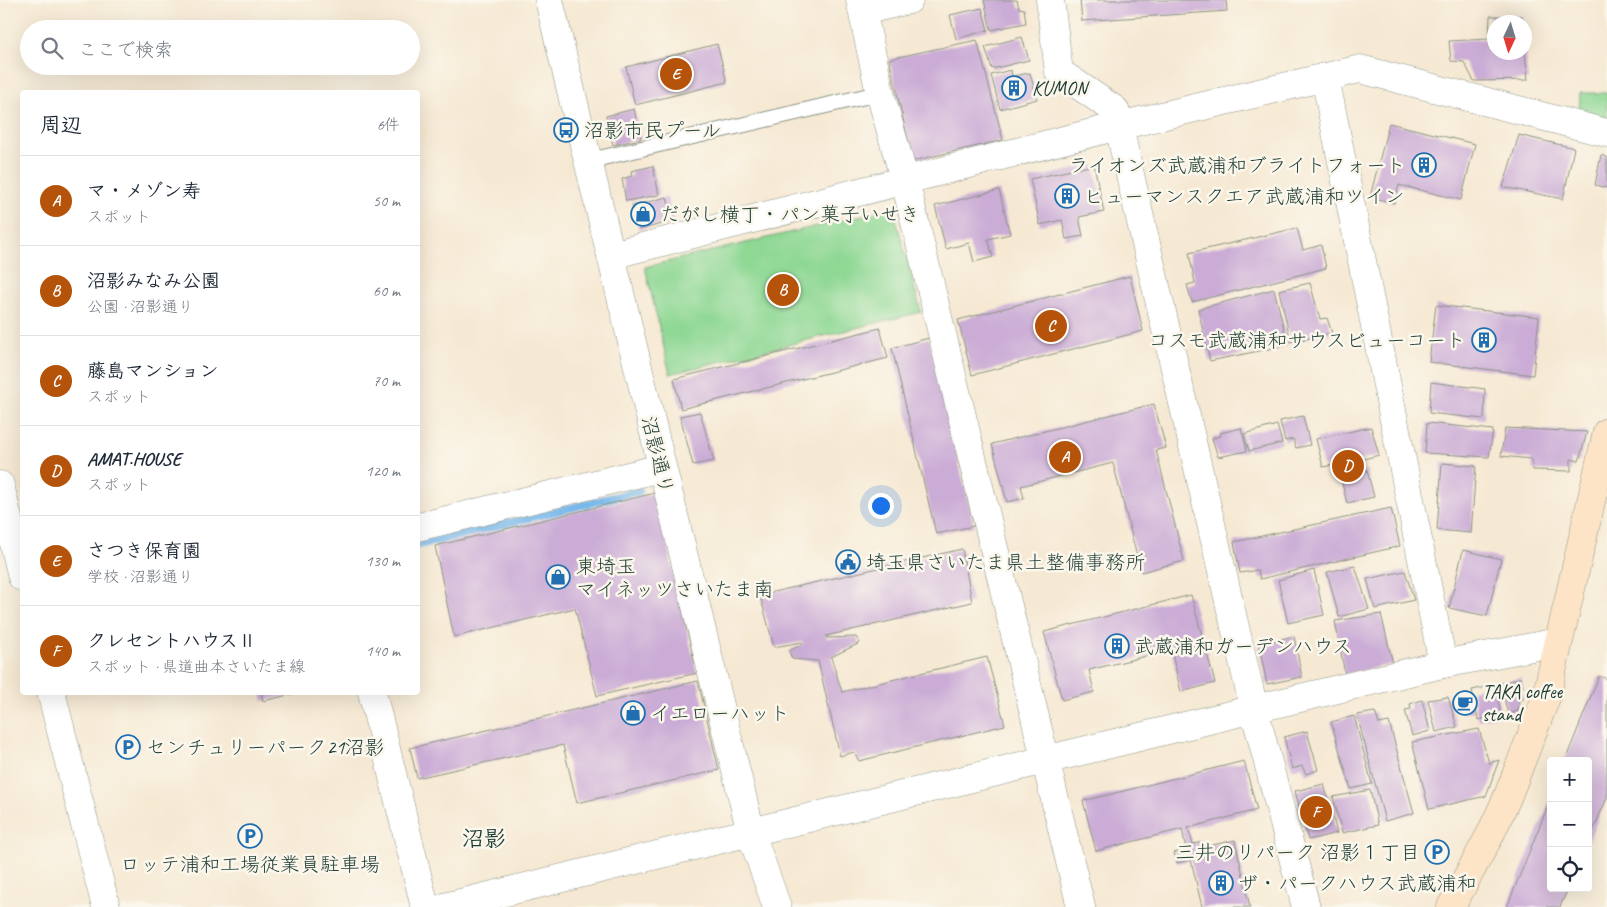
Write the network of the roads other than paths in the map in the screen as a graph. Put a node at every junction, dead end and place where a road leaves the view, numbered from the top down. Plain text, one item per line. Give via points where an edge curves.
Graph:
1 (548, 0) edge
2 (909, 0) edge
3 (1050, 0) edge
4 (861, 6) edge
5 (1325, 77) junction
6 (880, 93) junction
7 (1119, 126) junction
8 (1607, 133) edge
9 (588, 161) junction
10 (905, 181) junction
11 (611, 255) junction
12 (1607, 432) edge
13 (662, 468) junction
14 (0, 485) edge
15 (420, 527) edge
16 (20, 569) edge
17 (1558, 642) junction
18 (1443, 664) junction
19 (52, 695) edge
20 (373, 695) edge
21 (1254, 709) junction
22 (1046, 760) junction
23 (751, 833) junction
24 (106, 907) edge
25 (425, 907) edge
26 (444, 907) edge
27 (777, 907) edge
28 (1082, 907) edge
29 (1306, 907) edge
30 (1451, 907) edge

1 - 9 street, 沼影通り
2 - 4 street
3 - 7 street via 1059,72 1115,110
4 - 6 street
5 - 7 street
5 - 8 street via 1360,69
5 - 18 street
6 - 9 lane
6 - 10 street
7 - 10 street
7 - 21 street
9 - 11 street, 沼影通り
10 - 11 street
10 - 22 street
11 - 13 street, 沼影通り
12 - 17 main road
13 - 15 street
13 - 23 street, 沼影通り
14 - 16 street
17 - 18 street
17 - 30 main road via 1546,698 1507,798
18 - 21 street
19 - 24 street
20 - 25 street
21 - 22 street
21 - 29 street
22 - 23 street
22 - 28 street
23 - 26 street
23 - 27 street, 沼影通り

